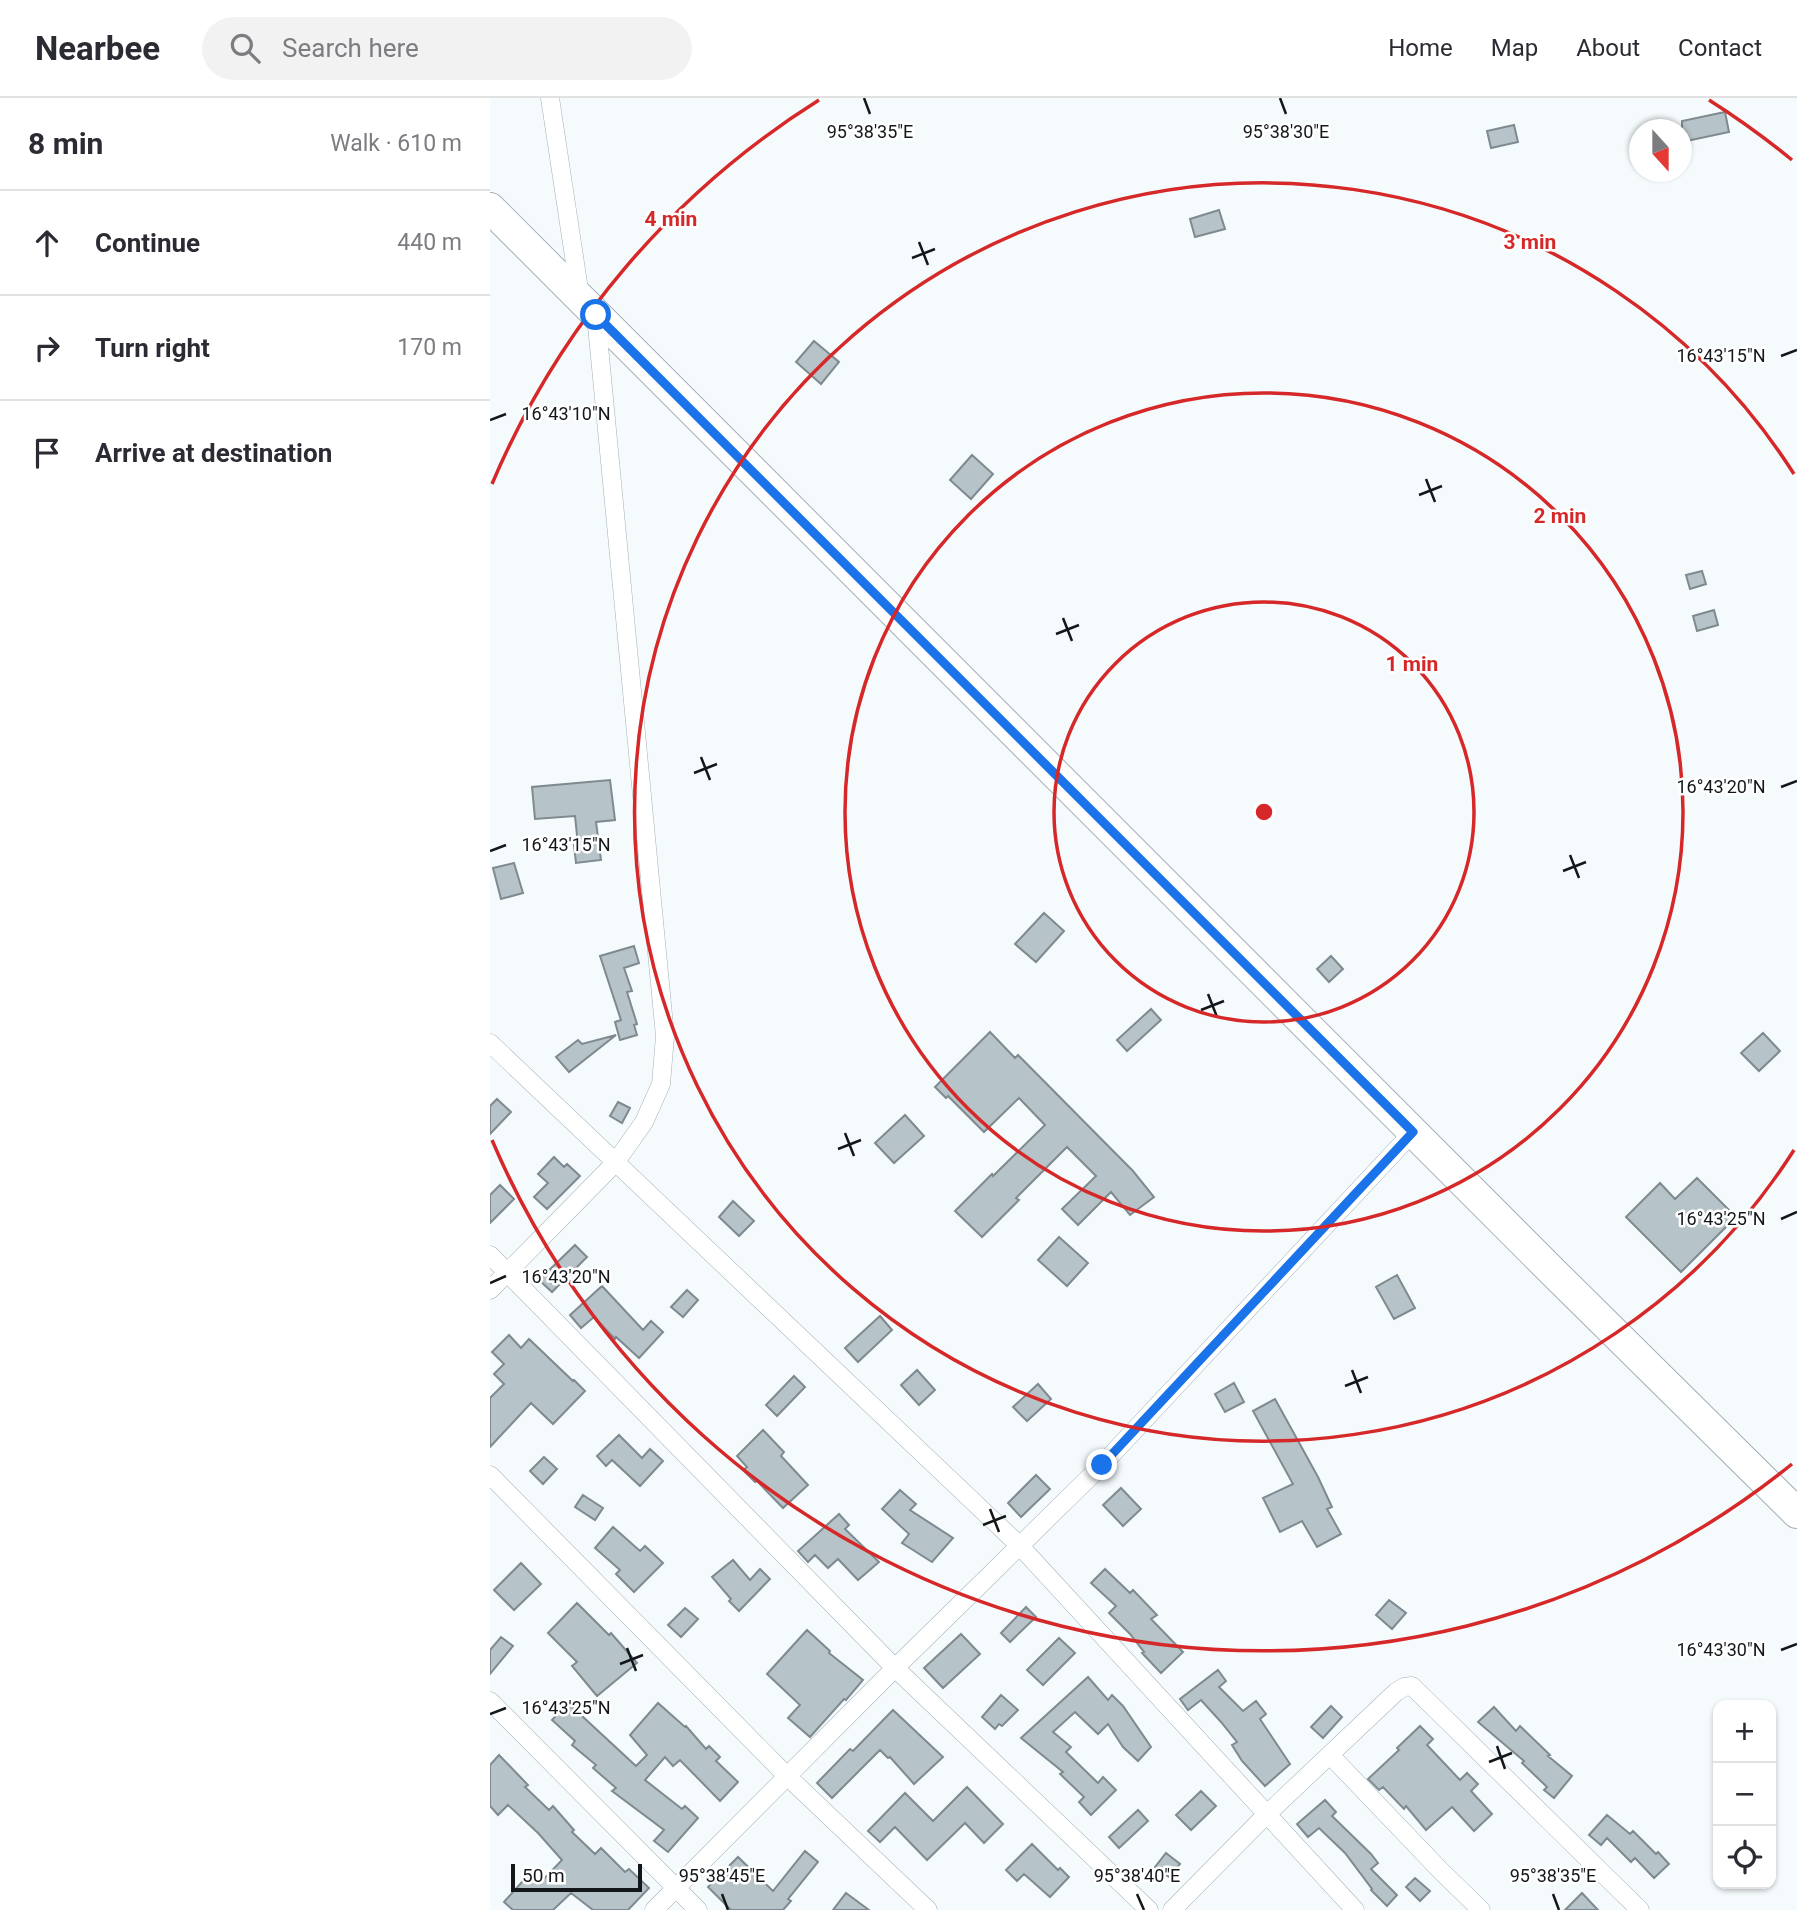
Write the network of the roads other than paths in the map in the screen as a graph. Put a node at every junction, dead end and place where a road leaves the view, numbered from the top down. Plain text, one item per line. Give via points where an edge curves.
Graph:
1 (550, 98) edge
2 (491, 212) edge
3 (589, 307) junction
4 (490, 1043) edge
5 (1413, 1132) junction
6 (615, 1163) junction
7 (490, 1255) edge
8 (508, 1273) junction
9 (490, 1290) edge
10 (490, 1475) edge
11 (1797, 1513) edge
12 (1020, 1545) junction
13 (895, 1668) junction
14 (490, 1701) edge
15 (1330, 1755) junction
16 (787, 1776) junction
17 (1266, 1815) junction
18 (676, 1888) junction
19 (654, 1910) edge
20 (698, 1910) edge
21 (928, 1910) edge
22 (1149, 1910) edge
23 (1172, 1910) edge
24 (1355, 1910) edge
25 (1482, 1910) edge
26 (1640, 1910) edge

1 - 3 street
2 - 3 main road
3 - 5 main road
3 - 6 street via 665,1036 661,1084 643,1122
4 - 6 street
5 - 11 main road
5 - 12 street via 1102,1465
6 - 8 street
6 - 12 street
7 - 8 street
8 - 9 street
8 - 13 street
10 - 16 street
12 - 13 street
12 - 17 street
13 - 16 street
13 - 22 street
14 - 18 street
15 - 17 street
15 - 25 street
15 - 26 street via 1396,1692 1412,1686
16 - 18 street
16 - 21 street
17 - 23 street
17 - 24 street
18 - 19 street
18 - 20 street

